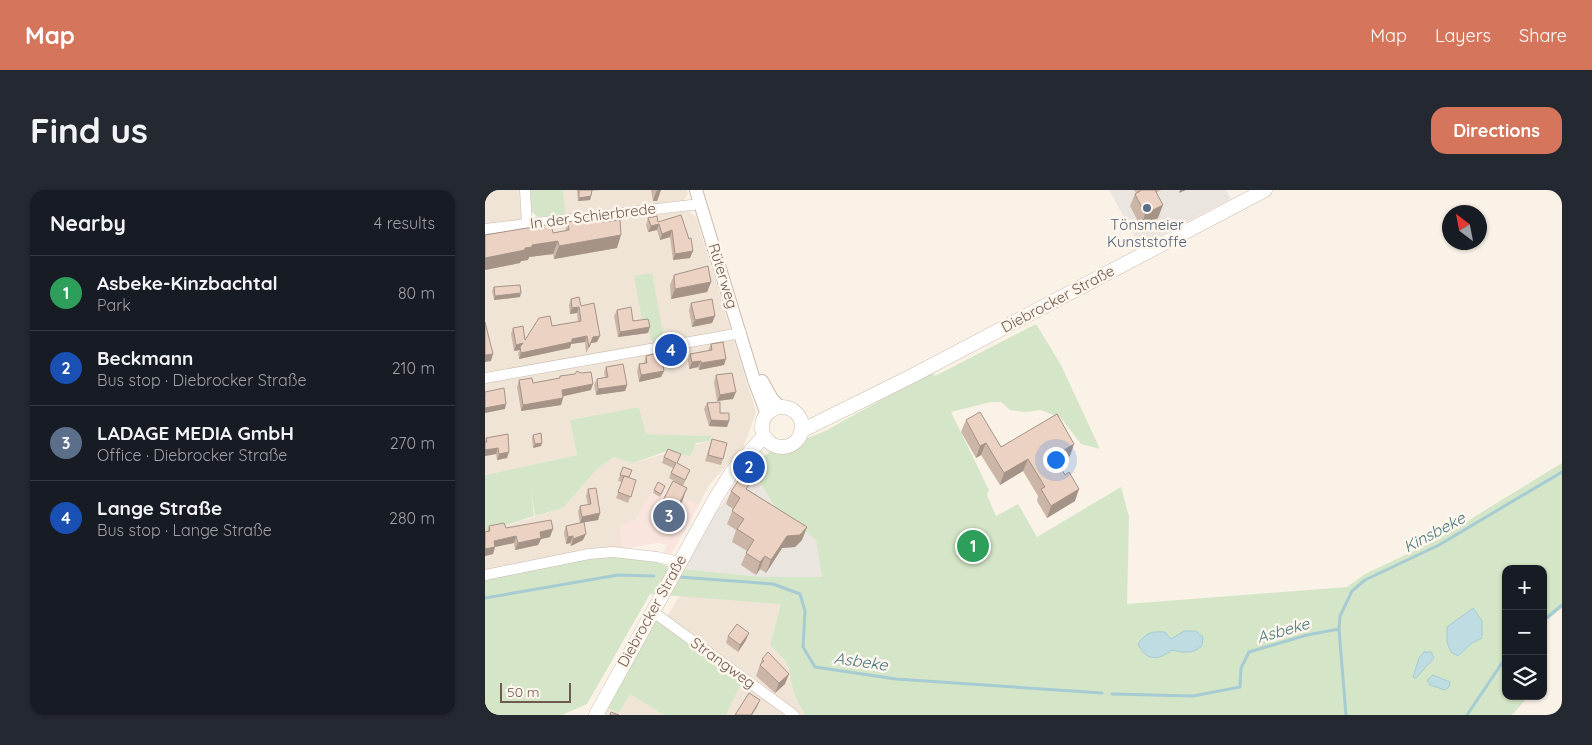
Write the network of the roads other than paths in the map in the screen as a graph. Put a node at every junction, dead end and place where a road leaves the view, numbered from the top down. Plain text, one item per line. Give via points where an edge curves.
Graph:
1 (525, 190) edge
2 (696, 190) edge
3 (1265, 190) edge
4 (700, 204) junction
5 (527, 224) junction
6 (485, 229) edge
7 (741, 333) junction
8 (750, 362) junction
9 (485, 378) edge
10 (850, 406) junction
11 (780, 407) junction
12 (767, 414) junction
13 (799, 416) junction
14 (801, 431) junction
15 (768, 440) junction
16 (679, 562) junction
17 (485, 575) edge
18 (652, 611) junction
19 (596, 715) edge
20 (794, 715) edge

1 - 5 street
2 - 4 street, Rüterweg
3 - 10 main road, Diebrocker Straße
4 - 5 street, In der Schierbrede
4 - 7 street, Rüterweg
5 - 6 street, In der Schierbrede
7 - 8 street, Rüterweg
7 - 9 street
8 - 11 street, Rüterweg
8 - 12 street, Rüterweg
10 - 13 main road, Diebrocker Straße
10 - 14 main road, Diebrocker Straße
11 - 12 main road
11 - 13 main road
12 - 15 main road via 762,428
13 - 14 main road
14 - 15 main road via 793,443 779,446
15 - 16 main road, Diebrocker Straße via 732,472
16 - 17 street via 657,556 613,552
16 - 18 main road, Diebrocker Straße
18 - 19 main road, Diebrocker Straße
18 - 20 street, Strangweg

